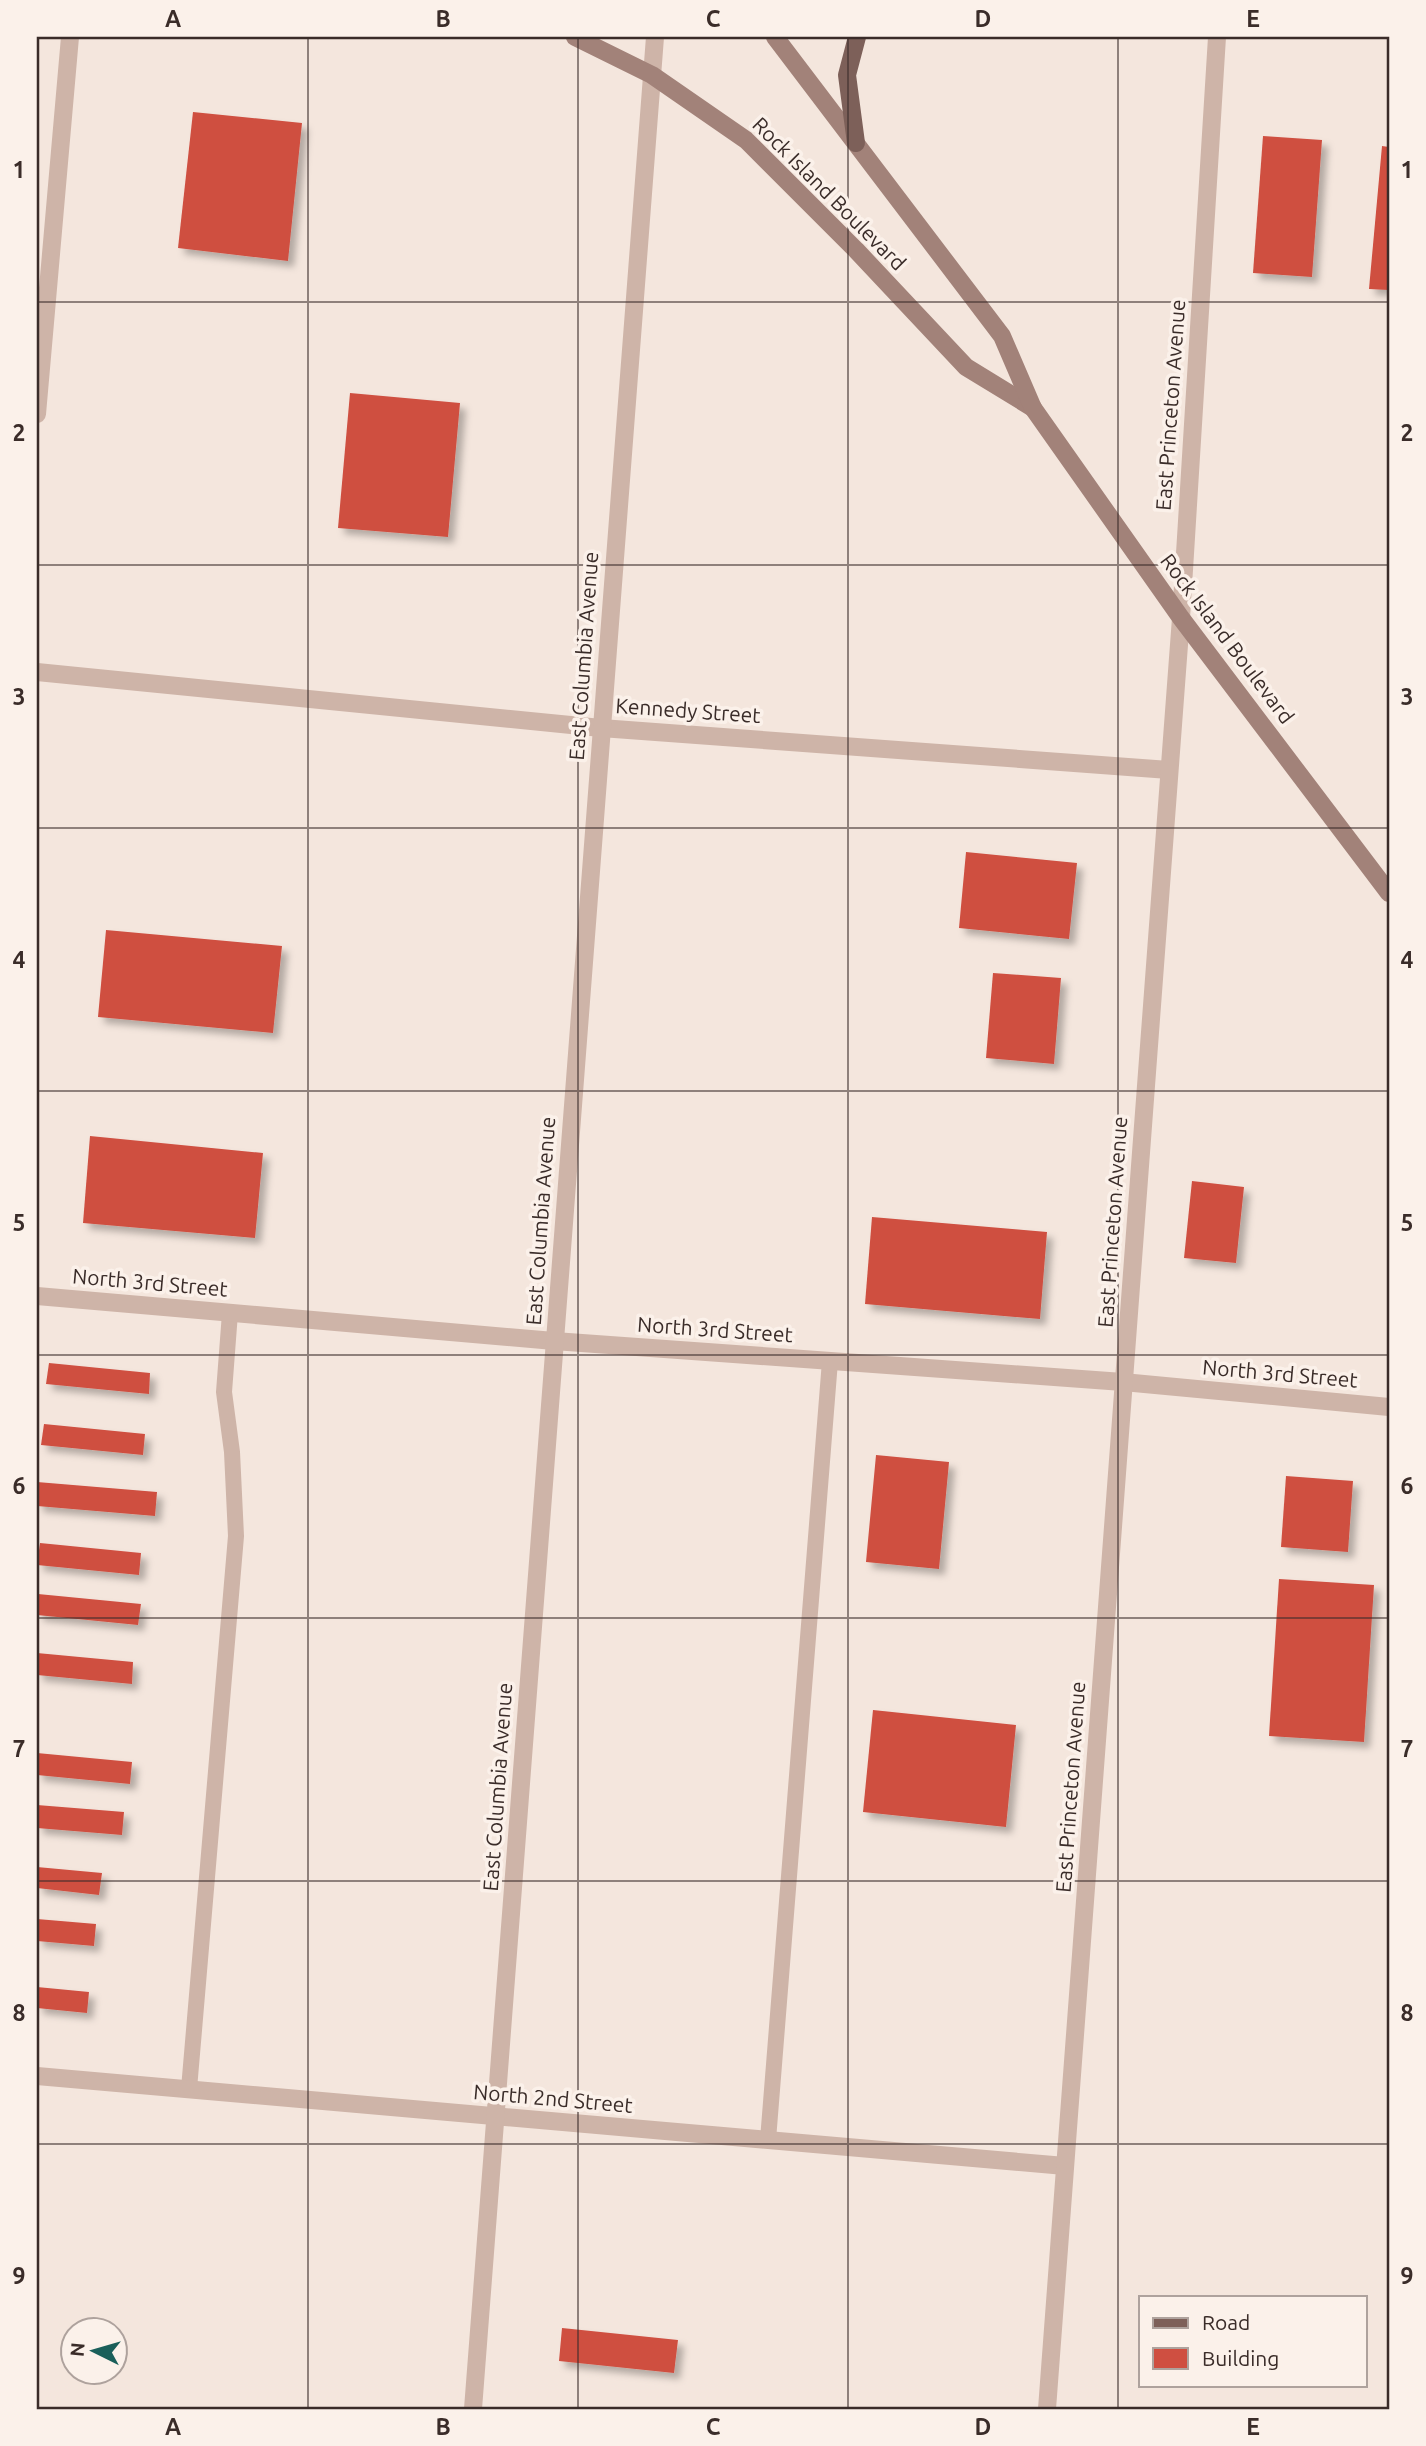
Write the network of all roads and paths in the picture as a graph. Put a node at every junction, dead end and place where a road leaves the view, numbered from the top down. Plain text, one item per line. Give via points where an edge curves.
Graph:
1 (70, 37) edge
2 (575, 37) edge
3 (655, 37) edge
4 (775, 37) edge
5 (857, 37) edge
6 (1217, 37) edge
7 (652, 75) junction
8 (856, 143) junction
9 (1033, 408) junction
10 (37, 414) edge
11 (1181, 618) junction
12 (37, 672) edge
13 (601, 727) junction
14 (1169, 771) junction
15 (1389, 893) edge
16 (37, 1296) edge
17 (230, 1313) junction
18 (554, 1341) junction
19 (830, 1361) junction
20 (1124, 1382) junction
21 (1389, 1407) edge
22 (37, 2076) edge
23 (190, 2089) junction
24 (495, 2116) junction
25 (768, 2140) junction
26 (1065, 2166) junction
27 (473, 2409) edge
28 (1047, 2409) edge

1 - 10 street
2 - 7 main road, Rock Island Boulevard
3 - 7 street, East Columbia Avenue
4 - 8 main road, Rock Island Boulevard
5 - 8 main road via 847,75
6 - 11 street, East Princeton Avenue
7 - 9 main road, Rock Island Boulevard via 746,140 966,367
7 - 13 street, East Columbia Avenue
8 - 9 main road, Rock Island Boulevard via 1002,335
9 - 11 main road, Rock Island Boulevard
11 - 14 street, East Princeton Avenue
11 - 15 main road, Rock Island Boulevard
12 - 13 street, Kennedy Street
13 - 14 street, Kennedy Street
13 - 18 street, East Columbia Avenue
14 - 20 street, East Princeton Avenue
16 - 17 street, North 3rd Street
17 - 18 street, North 3rd Street
17 - 23 lane via 224,1392 236,1536
18 - 19 street, North 3rd Street
18 - 24 street, East Columbia Avenue
19 - 20 street, North 3rd Street
19 - 25 lane
20 - 21 street, North 3rd Street
20 - 26 street, East Princeton Avenue
22 - 23 street, North 2nd Street
23 - 24 street, North 2nd Street
24 - 25 street, North 2nd Street
24 - 27 street, East Columbia Avenue
25 - 26 street, North 2nd Street
26 - 28 street, East Princeton Avenue

